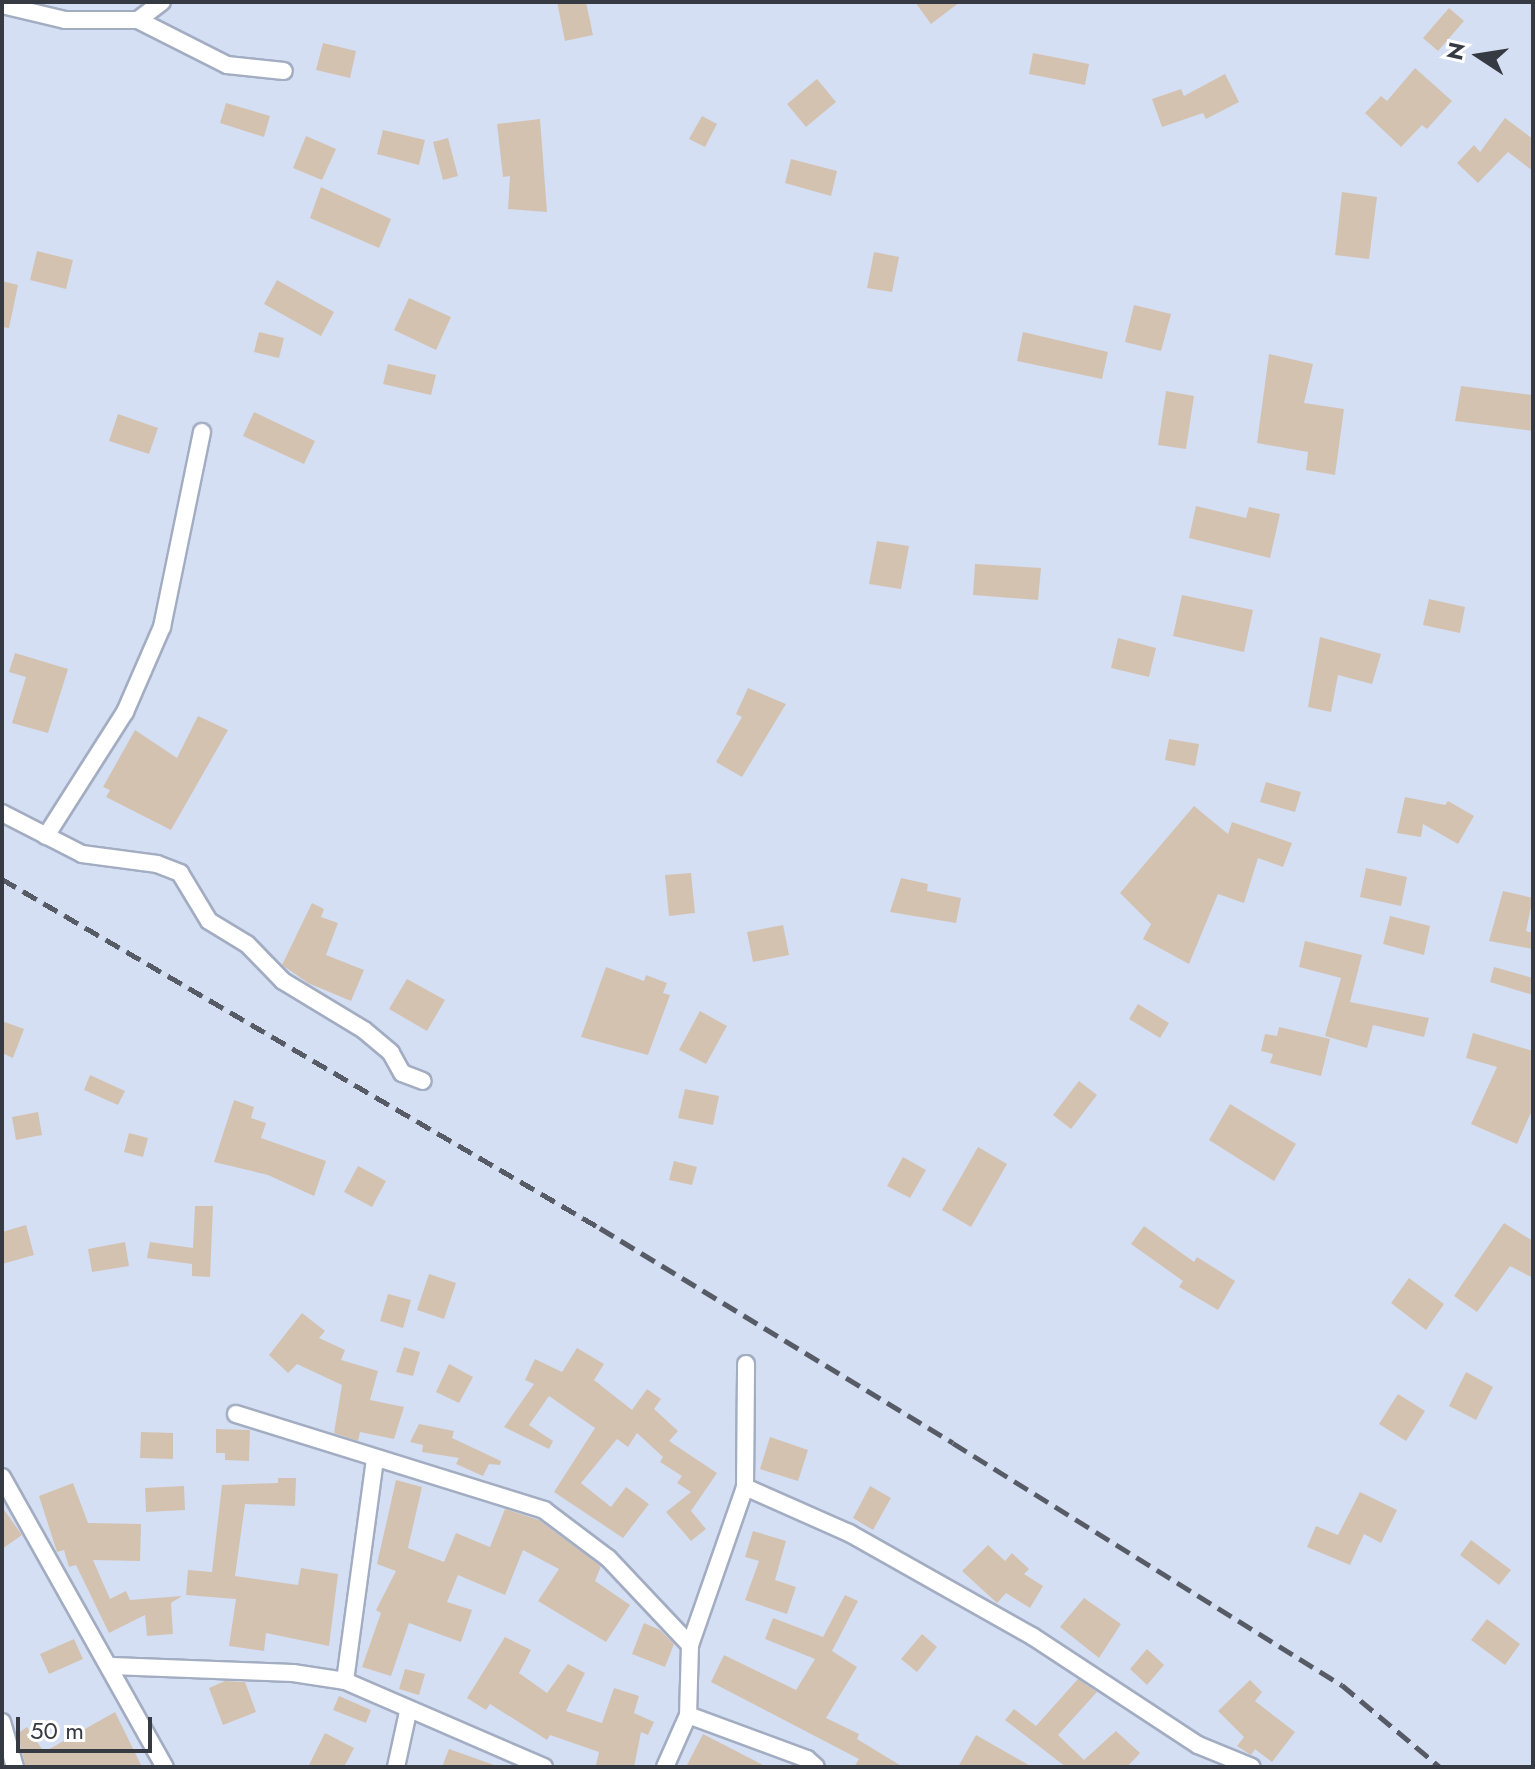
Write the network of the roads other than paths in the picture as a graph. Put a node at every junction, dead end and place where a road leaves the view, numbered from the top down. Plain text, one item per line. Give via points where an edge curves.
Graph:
1 (162, 2) edge
2 (2, 5) edge
3 (138, 20) junction
4 (284, 71) dead end
5 (202, 432) dead end
6 (2, 813) edge
7 (46, 836) junction
8 (423, 1081) dead end
9 (746, 1364) dead end
10 (236, 1414) dead end
11 (375, 1458) junction
12 (2, 1477) edge
13 (745, 1487) junction
14 (690, 1645) junction
15 (112, 1666) junction
16 (345, 1681) junction
17 (408, 1712) junction
18 (688, 1715) junction
19 (2, 1722) edge
20 (15, 1767) edge
21 (165, 1767) edge
22 (396, 1767) edge
23 (544, 1767) edge
24 (665, 1767) edge
25 (816, 1767) edge
26 (1252, 1767) edge

1 - 3 street
2 - 3 street via 65,20
3 - 4 street via 227,65
5 - 7 street via 162,627 125,712
6 - 7 street
7 - 8 street via 82,854 157,864 180,873 209,921 247,944 283,981 364,1030 391,1053 402,1073
9 - 13 street
10 - 11 street
11 - 14 street via 544,1510 608,1558
11 - 16 street
12 - 15 street
13 - 14 street
13 - 26 street via 849,1533 1032,1636 1198,1745
14 - 18 street
15 - 16 street via 220,1668
15 - 21 street
16 - 17 street
17 - 22 street
17 - 23 street
18 - 24 street
18 - 25 street via 807,1759
19 - 20 street

